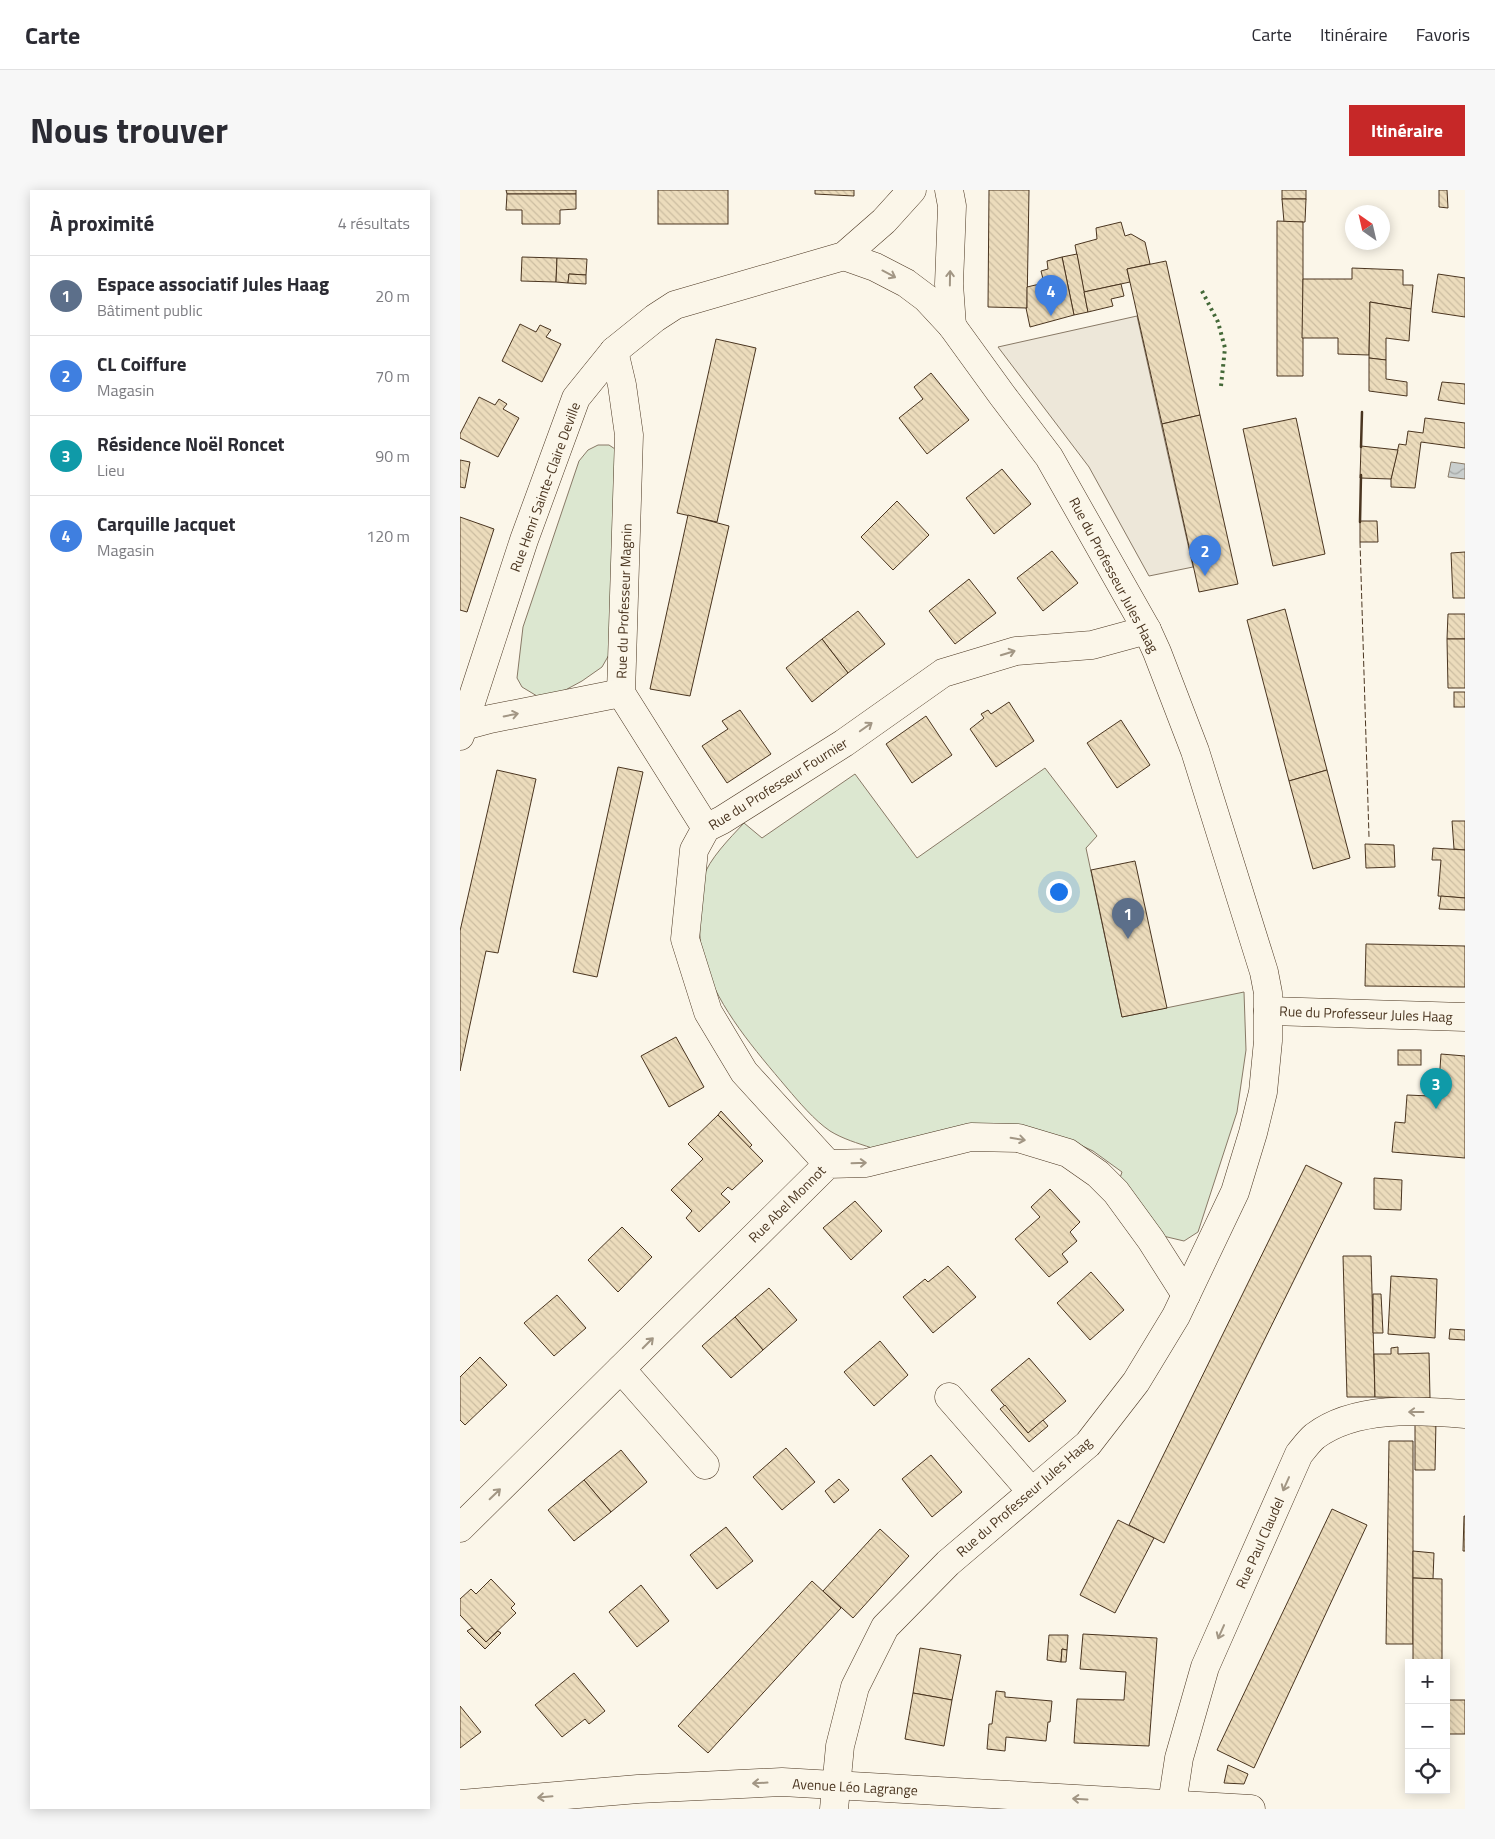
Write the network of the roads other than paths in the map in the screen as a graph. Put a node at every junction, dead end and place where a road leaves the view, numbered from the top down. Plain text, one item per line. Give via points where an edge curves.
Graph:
1 (912, 190) edge
2 (949, 190) edge
3 (844, 256) junction
4 (952, 326) junction
5 (614, 351) junction
6 (1147, 630) junction
7 (621, 693) junction
8 (462, 731) edge
9 (706, 828) junction
10 (1268, 1011) junction
11 (1465, 1017) edge
12 (828, 1164) junction
13 (1186, 1295) junction
14 (621, 1369) junction
15 (949, 1397) dead end
16 (1465, 1414) edge
17 (705, 1464) dead end
18 (1031, 1492) junction
19 (460, 1528) edge
20 (835, 1797) edge
21 (460, 1804) edge
22 (1172, 1804) junction
23 (1251, 1809) edge

1 - 3 street, Rue Henri Sainte-Claire Deville via 884,221
4 -> 2 street via 949,284 952,206
3 -> 4 street, Rue du Professeur Jules Haag via 906,283 926,298
3 - 5 street, Rue Henri Sainte-Claire Deville via 676,305
4 - 6 street, Rue du Professeur Jules Haag via 1049,456
5 - 7 street, Rue du Professeur Magnin via 629,435
5 - 8 street, Rue Henri Sainte-Claire Deville via 576,398 524,540
9 -> 6 street, Rue du Professeur Fournier via 844,743 943,673 1016,651 1092,645
6 - 10 street, Rue du Professeur Jules Haag via 1195,752 1264,972
8 -> 7 street via 490,719
7 - 9 street, Rue du Professeur Magnin
9 - 12 street, Rue du Professeur Fournier via 694,850 685,939 708,1012 744,1072
10 - 11 street, Rue du Professeur Jules Haag
10 - 13 street, Rue du Professeur Jules Haag via 1263,1092 1253,1133 1235,1192
12 -> 13 street, Rue Abel Monnot via 866,1163 971,1137 1018,1138 1068,1153 1098,1174 1116,1192
14 -> 12 street, Rue Abel Monnot
13 - 18 street, Rue du Professeur Jules Haag via 1136,1382 1088,1444
14 - 17 street
19 -> 14 street, Rue Abel Monnot
15 - 18 street
16 -> 22 street, Rue Paul Claudel via 1373,1413 1332,1425 1313,1437 1299,1454 1205,1667 1179,1758
18 - 20 street, Rue du Professeur Jules Haag via 948,1563 885,1627 855,1687 840,1746
20 -> 21 street, Avenue Léo Lagrange via 782,1782 648,1788
22 -> 20 street, Avenue Léo Lagrange
22 - 23 street, Avenue Léo Lagrange

